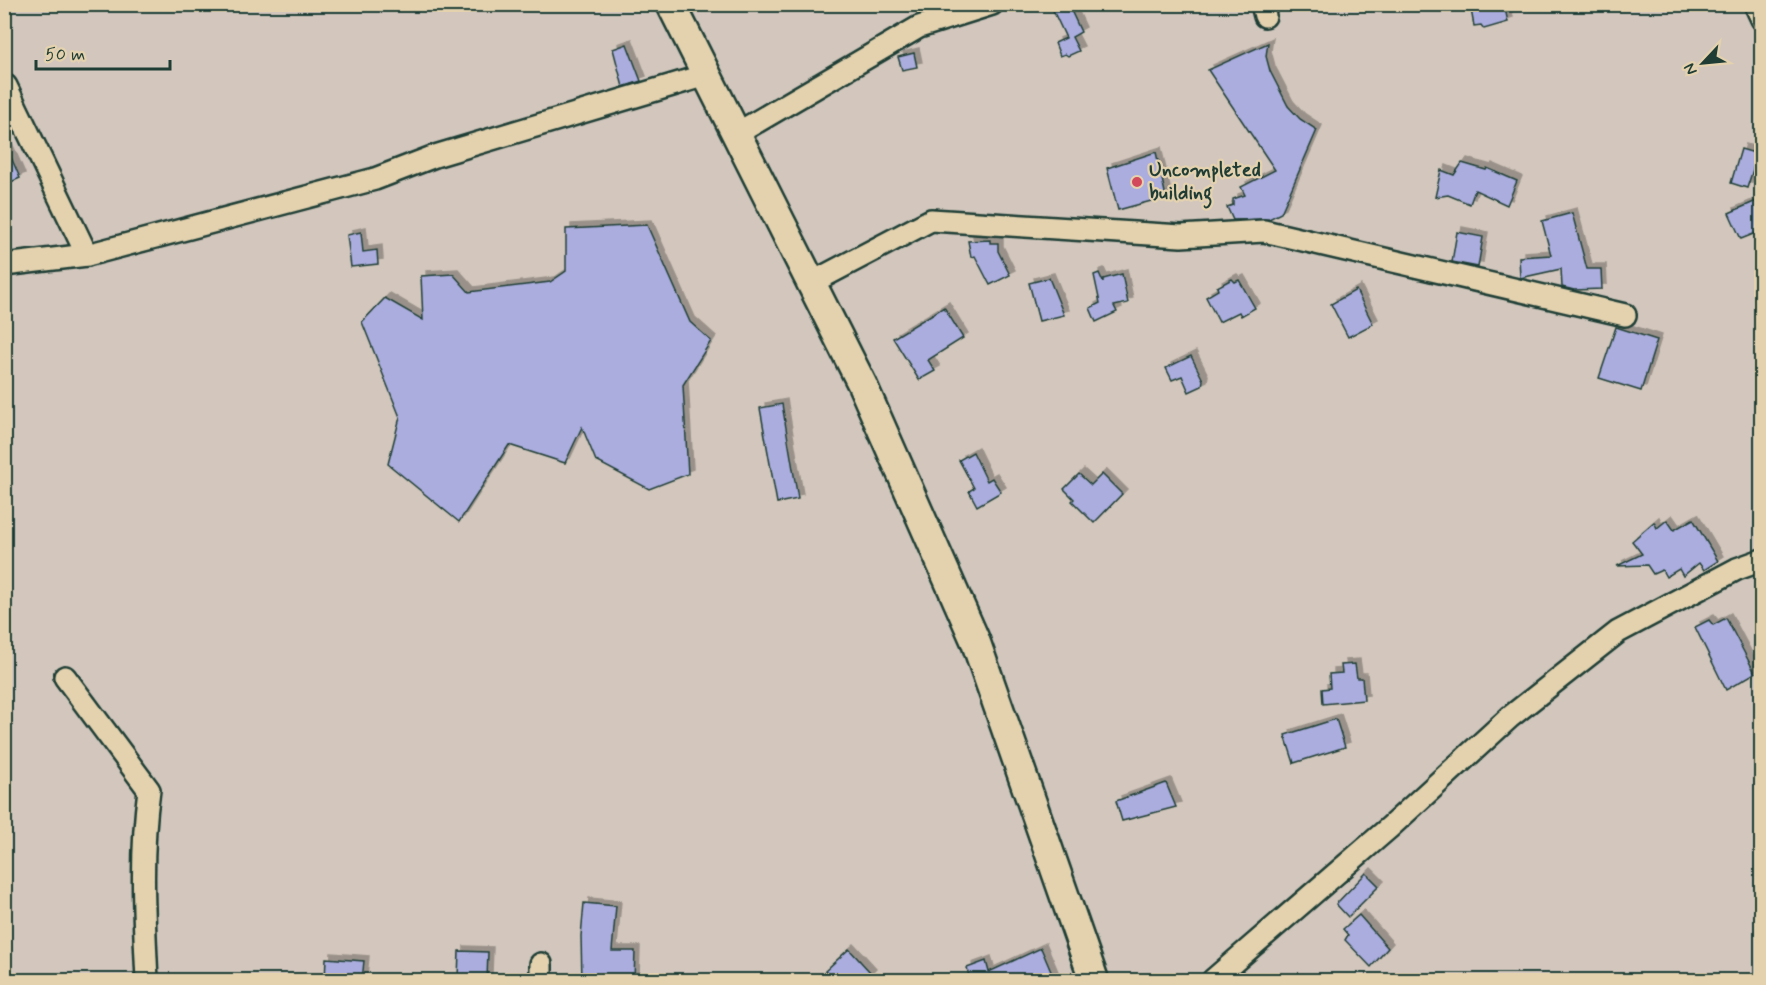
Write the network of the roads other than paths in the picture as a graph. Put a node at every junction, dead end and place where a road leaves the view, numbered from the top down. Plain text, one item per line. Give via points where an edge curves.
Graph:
1 (671, 4) edge
2 (992, 4) edge
3 (1755, 4) edge
4 (1761, 19) edge
5 (706, 75) junction
6 (6, 86) edge
7 (736, 134) junction
8 (87, 255) junction
9 (4, 265) edge
10 (811, 283) junction
11 (1625, 315) dead end
12 (1761, 560) edge
13 (65, 677) dead end
14 (147, 981) edge
15 (1094, 981) edge
16 (1213, 981) edge

1 - 5 main road
2 - 7 street via 919,27
3 - 4 street
5 - 7 main road
5 - 8 street via 435,156 375,179
6 - 8 street
7 - 10 main road
8 - 9 street
10 - 11 street via 931,220 1181,236 1264,231
10 - 15 main road via 862,384 975,640
12 - 16 street via 1617,632 1510,717
13 - 14 street via 149,790 142,892

